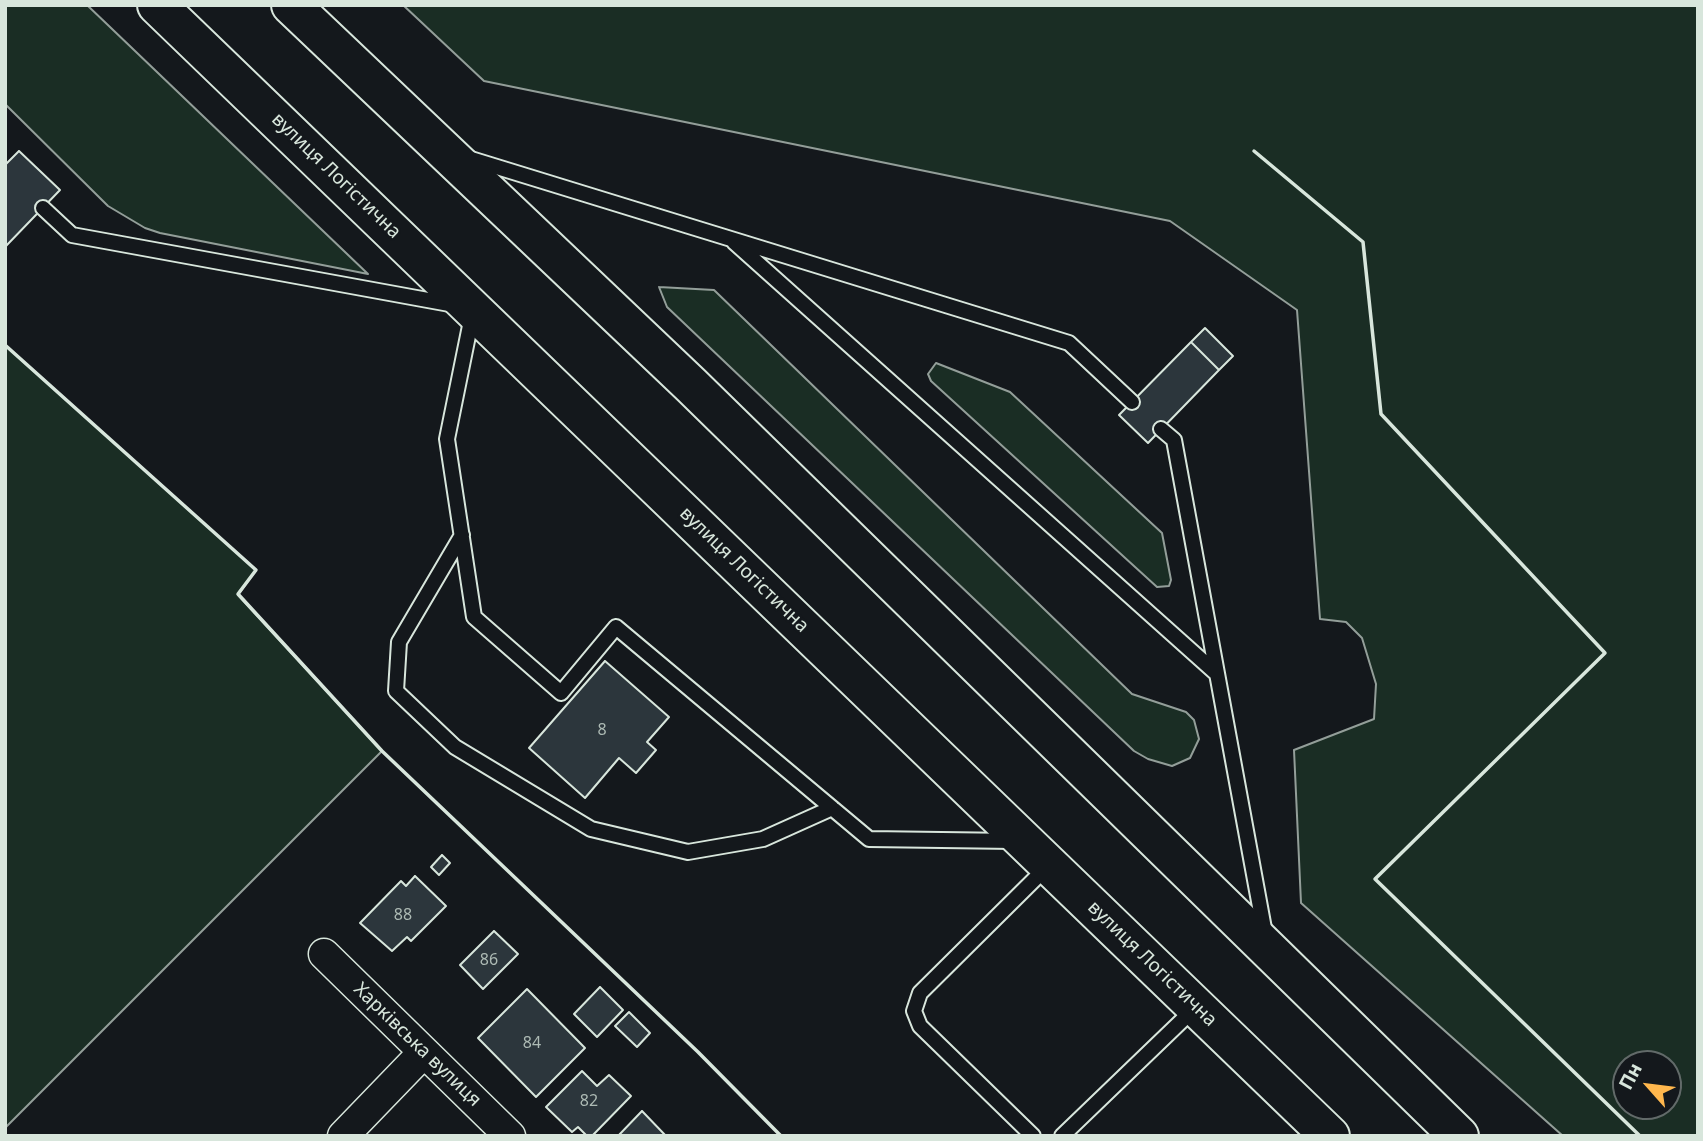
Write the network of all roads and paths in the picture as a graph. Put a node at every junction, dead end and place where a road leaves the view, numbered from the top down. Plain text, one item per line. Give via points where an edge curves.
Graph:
1 (157, 5) edge
2 (291, 5) edge
3 (442, 150) junction
4 (43, 208) dead end
5 (731, 240) junction
6 (474, 308) junction
7 (1132, 402) dead end
8 (1161, 429) dead end
9 (462, 535) junction
10 (1216, 673) junction
11 (832, 808) junction
12 (1037, 853) junction
13 (1267, 945) junction
14 (324, 954) dead end
15 (1196, 1007) junction
16 (424, 1052) junction
17 (343, 1136) edge
18 (510, 1136) edge
19 (1033, 1136) edge
20 (1062, 1136) edge
21 (1330, 1136) edge
22 (1459, 1136) edge

1 - 6 main road, вулиця Логістична
2 - 3 main road
3 - 5 lane
3 - 13 main road via 691,385
4 - 6 lane via 72,236
5 - 7 lane via 1069,343
5 - 10 lane
6 - 9 lane via 447,439
6 - 12 main road, вулиця Логістична
8 - 10 lane via 1174,440
9 - 11 lane via 474,618 561,692 616,627
9 - 11 lane via 399,642 396,691 454,747 591,830 688,852 763,839
10 - 13 lane
11 - 12 lane via 869,839
12 - 15 main road, вулиця Логістична
12 - 19 lane via 920,993 914,1011 920,1026
13 - 22 main road
14 - 16 street, Харківська вулиця
15 - 20 lane
15 - 21 main road, вулиця Логістична
16 - 17 street
16 - 18 street, Харківська вулиця

